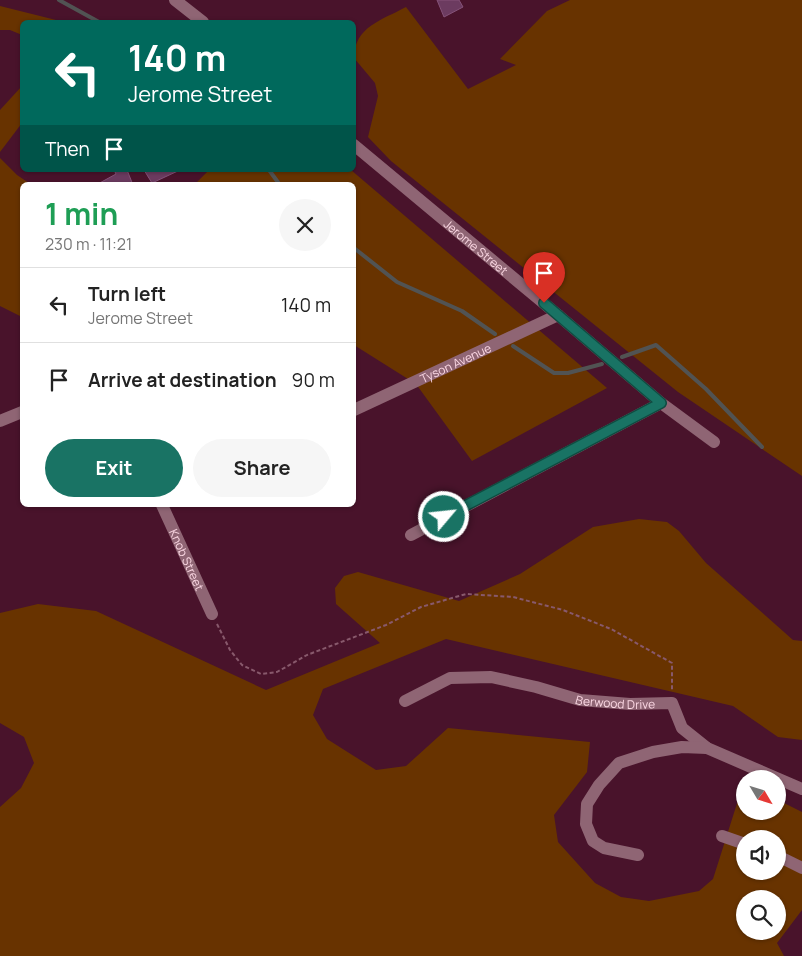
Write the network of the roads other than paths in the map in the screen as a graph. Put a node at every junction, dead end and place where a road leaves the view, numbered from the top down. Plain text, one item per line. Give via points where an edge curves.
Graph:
1 (175, 0) edge
2 (200, 20) edge
3 (356, 147) edge
4 (558, 315) junction
5 (661, 403) junction
6 (356, 409) edge
7 (20, 413) edge
8 (0, 421) edge
9 (714, 442) dead end
10 (163, 507) edge
11 (411, 535) dead end
12 (212, 614) road end
13 (405, 701) dead end
14 (707, 748) junction
15 (802, 789) edge
16 (722, 836) dead end
17 (736, 841) edge
18 (638, 855) dead end
19 (786, 860) edge
20 (802, 868) edge

1 - 2 street
3 - 4 street, Jerome Street
4 - 5 street, Jerome Street
4 - 6 street, Tyson Avenue
5 - 9 street, Jerome Street
5 - 11 street
7 - 8 street
10 - 12 street, Knob Street
13 - 14 street, Berwood Drive via 450,678 491,677 580,700 672,703 682,728
14 - 15 street, Berwood Drive
14 - 18 street via 682,747 619,763 598,785 587,804 586,824 593,841 604,848
16 - 17 street
19 - 20 street

